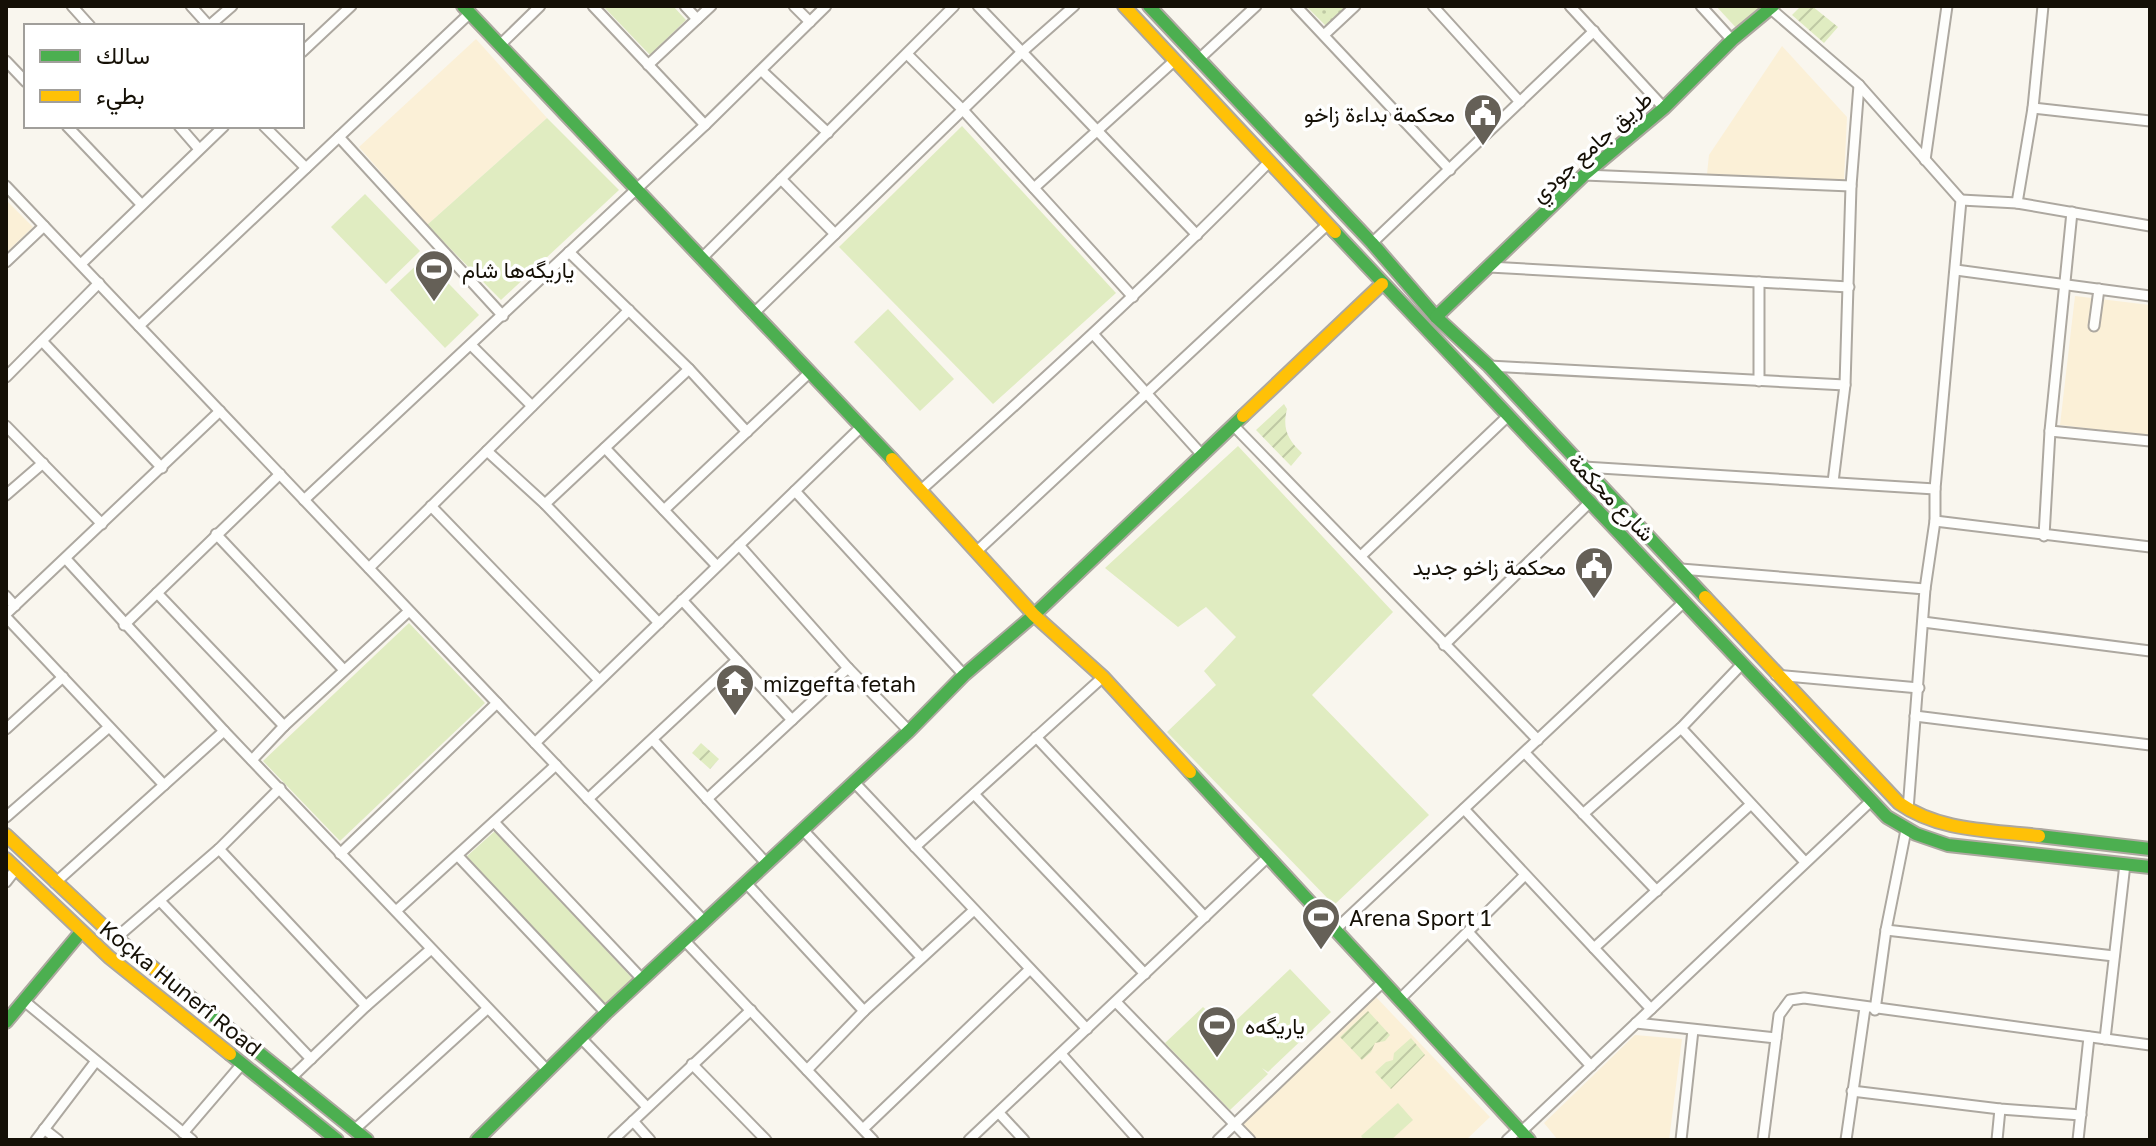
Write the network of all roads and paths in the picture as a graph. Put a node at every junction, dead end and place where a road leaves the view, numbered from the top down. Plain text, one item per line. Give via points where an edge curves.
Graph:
1 (72, 6) edge
2 (191, 6) edge
3 (232, 6) edge
4 (540, 6) edge
5 (593, 6) edge
6 (685, 6) edge
7 (711, 6) edge
8 (794, 6) edge
9 (826, 6) edge
10 (954, 6) edge
11 (978, 6) edge
12 (1074, 6) edge
13 (1124, 6) edge
14 (1149, 6) edge
15 (1256, 6) edge
16 (1296, 6) edge
17 (1355, 6) edge
18 (1433, 6) edge
19 (1570, 6) edge
20 (1701, 6) edge
21 (1947, 6) edge
22 (2043, 6) edge
23 (1772, 7) edge
24 (345, 8) edge
25 (467, 10) edge
26 (697, 19) junction
27 (810, 22) junction
28 (88, 24) edge
29 (207, 24) edge
30 (211, 24) edge
31 (1594, 31) junction
32 (1324, 35) junction
33 (1732, 40) junction
34 (500, 45) junction
35 (304, 50) edge
36 (1022, 52) junction
37 (907, 54) junction
38 (1199, 59) junction
39 (6, 61) edge
40 (1174, 61) junction
41 (648, 65) junction
42 (762, 71) junction
43 (24, 80) edge
44 (1859, 85) junction
45 (1520, 102) junction
46 (1664, 108) junction
47 (2033, 108) junction
48 (963, 110) junction
49 (2150, 121) edge
50 (705, 125) junction
51 (69, 128) edge
52 (181, 128) edge
53 (222, 128) edge
54 (266, 128) edge
55 (1096, 130) junction
56 (828, 133) junction
57 (339, 137) junction
58 (199, 149) junction
59 (1925, 160) junction
60 (1270, 161) junction
61 (306, 168) junction
62 (1450, 170) junction
63 (1584, 175) junction
64 (781, 179) junction
65 (6, 186) edge
66 (1851, 186) junction
67 (1034, 188) junction
68 (636, 190) junction
69 (1961, 200) junction
70 (2017, 203) junction
71 (141, 204) junction
72 (2072, 212) junction
73 (1328, 224) junction
74 (44, 226) junction
75 (2150, 226) edge
76 (835, 234) junction
77 (1197, 235) junction
78 (1372, 243) junction
79 (569, 252) junction
80 (701, 259) junction
81 (6, 262) edge
82 (81, 264) junction
83 (1489, 267) junction
84 (1956, 270) junction
85 (1759, 282) junction
86 (99, 283) junction
87 (1382, 284) junction
88 (2064, 284) junction
89 (1849, 287) junction
90 (2099, 289) junction
91 (2150, 296) edge
92 (1133, 297) junction
93 (629, 310) junction
94 (753, 314) junction
95 (503, 316) junction
96 (1436, 317) junction
97 (139, 326) junction
98 (2094, 326) dead end
99 (1094, 335) junction
100 (42, 341) junction
101 (471, 345) junction
102 (1489, 366) junction
103 (689, 369) junction
104 (809, 373) junction
105 (6, 377) edge
106 (1759, 381) junction
107 (1845, 385) junction
108 (1146, 391) junction
109 (532, 406) junction
110 (220, 411) junction
111 (1508, 416) junction
112 (1233, 425) junction
113 (6, 426) edge
114 (861, 427) junction
115 (2050, 431) junction
116 (747, 432) junction
117 (2150, 441) edge
118 (605, 448) junction
119 (487, 451) junction
120 (1202, 455) junction
121 (43, 463) junction
122 (1584, 467) junction
123 (162, 468) junction
124 (280, 474) junction
125 (1833, 482) junction
126 (1935, 489) junction
127 (921, 490) junction
128 (795, 491) junction
129 (6, 495) edge
130 (304, 500) junction
131 (1589, 503) junction
132 (545, 504) junction
133 (431, 506) junction
134 (664, 510) junction
135 (1935, 521) junction
136 (102, 524) junction
137 (216, 534) junction
138 (2044, 536) junction
139 (1654, 541) junction
140 (739, 545) junction
141 (2150, 547) edge
142 (976, 552) junction
143 (1639, 555) junction
144 (1361, 556) junction
145 (66, 559) junction
146 (717, 566) junction
147 (369, 568) junction
148 (1681, 569) junction
149 (1925, 589) junction
150 (157, 593) junction
151 (6, 596) edge
152 (682, 600) junction
153 (1684, 602) junction
154 (15, 606) junction
155 (409, 611) junction
156 (1034, 615) junction
157 (6, 616) edge
158 (1923, 622) junction
159 (659, 623) junction
160 (124, 625) junction
161 (1444, 645) junction
162 (2150, 651) edge
163 (737, 660) junction
164 (1742, 664) junction
165 (848, 668) junction
166 (343, 669) junction
167 (964, 675) junction
168 (1776, 675) junction
169 (63, 677) junction
170 (1103, 677) junction
171 (599, 680) junction
172 (1919, 688) junction
173 (497, 703) junction
174 (1915, 716) junction
175 (792, 720) junction
176 (284, 726) junction
177 (109, 727) junction
178 (1681, 728) junction
179 (6, 729) edge
180 (224, 731) junction
181 (909, 731) junction
182 (1036, 737) junction
183 (653, 740) junction
184 (1538, 740) junction
185 (535, 743) junction
186 (2150, 743) edge
187 (1525, 753) junction
188 (252, 760) junction
189 (556, 765) junction
190 (854, 782) junction
191 (164, 785) junction
192 (280, 788) junction
193 (974, 794) junction
194 (588, 799) junction
195 (707, 799) junction
196 (1872, 800) junction
197 (1750, 805) junction
198 (1464, 809) junction
199 (1908, 810) junction
200 (1583, 814) junction
201 (6, 817) edge
202 (494, 822) junction
203 (803, 830) junction
204 (1906, 830) junction
205 (6, 835) edge
206 (915, 847) junction
207 (219, 849) junction
208 (2150, 849) edge
209 (340, 854) junction
210 (458, 856) junction
211 (1269, 856) junction
212 (6, 859) edge
213 (1805, 862) junction
214 (767, 864) junction
215 (2125, 864) junction
216 (2150, 867) edge
217 (16, 869) junction
218 (1525, 875) junction
219 (6, 882) edge
220 (55, 883) junction
221 (747, 884) junction
222 (1657, 891) junction
223 (161, 902) junction
224 (974, 910) junction
225 (396, 911) junction
226 (1205, 917) junction
227 (704, 921) junction
228 (1336, 929) junction
229 (1886, 930) junction
230 (81, 932) junction
231 (1469, 933) junction
232 (116, 938) junction
233 (685, 941) junction
234 (1594, 948) junction
235 (430, 950) junction
236 (2114, 956) junction
237 (921, 957) junction
238 (1030, 969) junction
239 (1145, 974) junction
240 (642, 979) junction
241 (1384, 981) junction
242 (1400, 999) junction
243 (23, 1000) junction
244 (1116, 1002) junction
245 (366, 1006) junction
246 (487, 1009) junction
247 (1651, 1009) junction
248 (1870, 1009) junction
249 (751, 1010) junction
250 (864, 1011) junction
251 (606, 1013) junction
252 (6, 1022) edge
253 (1636, 1023) junction
254 (226, 1025) junction
255 (1087, 1029) junction
256 (1693, 1030) junction
257 (2089, 1037) junction
258 (581, 1038) junction
259 (1776, 1038) junction
260 (2105, 1039) junction
261 (213, 1042) junction
262 (2150, 1045) edge
263 (1061, 1054) junction
264 (311, 1059) junction
265 (96, 1061) junction
266 (242, 1064) junction
267 (692, 1064) junction
268 (1591, 1066) junction
269 (807, 1070) junction
270 (548, 1071) junction
271 (291, 1078) junction
272 (1852, 1091) junction
273 (647, 1107) junction
274 (2000, 1109) junction
275 (999, 1113) junction
276 (2081, 1115) junction
277 (633, 1121) junction
278 (1235, 1125) junction
279 (44, 1129) junction
280 (863, 1129) junction
281 (354, 1130) junction
282 (1523, 1133) edge
283 (188, 1137) edge
284 (36, 1140) edge
285 (58, 1140) edge
286 (337, 1140) edge
287 (367, 1140) edge
288 (477, 1140) edge
289 (613, 1140) edge
290 (650, 1140) edge
291 (766, 1140) edge
292 (873, 1140) edge
293 (969, 1140) edge
294 (1024, 1140) edge
295 (1138, 1140) edge
296 (1218, 1140) edge
297 (1250, 1140) edge
298 (1507, 1140) edge
299 (1681, 1140) edge
300 (1763, 1140) edge
301 (1846, 1140) edge
302 (1997, 1140) edge
303 (2078, 1140) edge

1 - 28 street
2 - 29 street
3 - 30 street
4 - 34 street
5 - 41 street
6 - 26 street
7 - 26 street
8 - 27 street
9 - 27 street
10 - 37 street
11 - 36 street
12 - 36 street
13 - 40 main road, شارع محكمة
14 - 38 main road, شارع محكمة
15 - 38 street
16 - 32 street
17 - 32 street
18 - 45 street
19 - 31 street
20 - 33 street
21 - 59 street
22 - 47 street
23 - 33 main road, طريق جامع جودي
23 - 44 street
24 - 35 street
25 - 34 main road
25 - 57 street
26 - 41 street
27 - 42 street
31 - 45 street
31 - 46 street
32 - 62 street
33 - 46 main road, طريق جامع جودي
34 - 68 main road
36 - 48 street
36 - 55 street
37 - 48 street
37 - 56 street
38 - 78 main road, شارع محكمة
39 - 43 street
40 - 55 street
40 - 60 main road, شارع محكمة
41 - 50 street
42 - 50 street
42 - 56 street
44 - 59 street
44 - 66 street
45 - 62 street
46 - 63 main road, طريق جامع جودي
47 - 49 street
47 - 70 street
48 - 67 street
48 - 76 street
50 - 68 street
51 - 71 street
52 - 58 street
53 - 58 street
54 - 61 street
55 - 67 street
55 - 77 street
56 - 64 street
57 - 61 street
57 - 95 street
58 - 71 street
59 - 69 street
60 - 73 main road, شارع محكمة
60 - 77 street
61 - 97 street
62 - 78 street
63 - 66 street
63 - 83 main road, طريق جامع جودي
64 - 76 street
64 - 80 street
65 - 74 street
66 - 89 street
67 - 92 street
68 - 79 street
68 - 80 main road
69 - 70 street
69 - 84 street
70 - 72 street
71 - 82 street
72 - 75 street
72 - 88 street
73 - 87 main road, شارع محكمة
73 - 108 street
74 - 81 street
74 - 82 street
76 - 94 street
77 - 92 street
78 - 96 main road, شارع محكمة
79 - 93 street
79 - 95 street
80 - 94 main road
82 - 86 street
83 - 85 street
83 - 96 main road, طريق جامع جودي
84 - 88 street
84 - 126 street
85 - 89 street
85 - 106 street
86 - 97 street
86 - 100 street
87 - 111 main road, شارع محكمة
87 - 112 main road
88 - 90 street
88 - 115 street
89 - 107 street
90 - 91 street
90 - 98 street
92 - 99 street
93 - 103 street
93 - 109 street
94 - 104 main road
95 - 101 street
96 - 102 main road, شارع محكمة
97 - 110 street
99 - 108 street
99 - 127 street
100 - 105 street
100 - 123 street
101 - 109 street
101 - 130 street
102 - 106 street
102 - 122 main road, شارع محكمة
103 - 116 street
103 - 118 street
104 - 114 main road
104 - 116 street
106 - 107 street
107 - 125 street
108 - 120 street
108 - 142 street
109 - 119 street
110 - 123 street
110 - 124 street
111 - 131 main road, شارع محكمة
111 - 144 street
112 - 120 main road
112 - 144 street
113 - 121 street
114 - 127 main road
114 - 128 street
115 - 117 street
115 - 138 street
116 - 134 street
118 - 132 street
118 - 134 street
119 - 132 street
119 - 133 street
120 - 156 main road
121 - 129 street
121 - 136 street
122 - 125 street
122 - 139 main road, شارع محكمة
123 - 136 street
124 - 130 street
124 - 137 street
125 - 126 street
126 - 135 street
127 - 142 main road
128 - 140 street
128 - 167 street
130 - 147 street
131 - 143 main road, شارع محكمة
131 - 161 street
132 - 159 street
133 - 147 street
133 - 171 street
134 - 146 street
135 - 138 street
135 - 149 street
136 - 145 street
137 - 150 street
137 - 166 street
138 - 141 street
139 - 143 main road
139 - 148 main road, شارع محكمة
140 - 146 street
140 - 165 street
142 - 156 main road
143 - 153 main road, شارع محكمة
144 - 161 street
145 - 154 street
145 - 160 street
146 - 152 street
147 - 155 street
148 - 149 street
148 - 168 main road, شارع محكمة
149 - 158 street
150 - 160 street
150 - 176 street
151 - 154 street
152 - 159 street
152 - 163 street
153 - 164 main road, شارع محكمة
153 - 184 street
154 - 157 street
155 - 166 street
155 - 173 street
156 - 167 main road
156 - 170 main road
157 - 169 street
158 - 162 street
158 - 172 street
159 - 171 street
160 - 180 street
161 - 184 street
163 - 175 street
163 - 183 street
164 - 178 street
164 - 196 main road, شارع محكمة
165 - 175 street
165 - 181 street
166 - 176 street
167 - 181 main road
168 - 172 street
168 - 199 main road, شارع محكمة
169 - 177 street
169 - 179 street
170 - 182 street
170 - 211 main road
171 - 185 street
172 - 174 street
173 - 185 street
173 - 209 street
174 - 186 street
174 - 199 street
175 - 195 street
176 - 188 street
177 - 191 street
177 - 201 street
178 - 197 street
178 - 200 street
180 - 188 street
180 - 191 street
181 - 190 main road
182 - 193 street
182 - 226 street
183 - 194 street
183 - 195 street
184 - 187 street
185 - 189 street
187 - 198 street
187 - 200 street
188 - 192 street
189 - 194 street
189 - 202 street
190 - 203 main road
190 - 206 street
191 - 220 street
192 - 207 street
192 - 209 street
193 - 206 street
193 - 239 street
194 - 227 street
195 - 214 street
196 - 204 main road, شارع محكمة
196 - 213 street
197 - 213 street
197 - 222 street
198 - 218 street
198 - 228 street
199 - 208 main road, شارع محكمة via 1947,825
200 - 222 street
202 - 210 street
202 - 240 street
203 - 214 main road
203 - 237 street
204 - 215 main road, شارع محكمة via 1948,845
204 - 229 street
205 - 220 main road
206 - 224 street
207 - 223 street
207 - 245 street
209 - 225 street
210 - 225 street
210 - 251 street
211 - 226 street
211 - 228 main road
212 - 217 main road, Koçka Hunerî Road
213 - 247 street
214 - 221 main road
215 - 216 main road, شارع محكمة
215 - 236 street
217 - 219 street
217 - 230 main road, Koçka Hunerî Road
218 - 231 street
218 - 234 street
220 - 232 main road
221 - 227 main road
221 - 250 street
222 - 234 street
223 - 232 street
223 - 264 street
224 - 237 street
224 - 238 street
225 - 235 street
226 - 239 street
227 - 233 main road
228 - 241 main road
229 - 236 street
229 - 248 street
230 - 243 main road
230 - 261 main road, Koçka Hunerî Road
231 - 242 street
231 - 268 street
232 - 254 main road
233 - 240 main road
233 - 249 street
234 - 247 street
235 - 245 street
235 - 246 street
236 - 260 street
237 - 250 street
238 - 255 street
238 - 280 street
239 - 244 street
240 - 251 main road
241 - 242 main road
241 - 278 street
242 - 282 main road
243 - 252 main road
243 - 265 street
244 - 255 street
244 - 278 street
245 - 264 street
246 - 270 street
246 - 281 street
247 - 253 street
248 - 257 street
248 - 259 street via 1790,1000 1779,1015
248 - 272 street
249 - 267 street
249 - 269 street
250 - 269 street
251 - 258 main road
253 - 256 street
253 - 268 street
254 - 261 main road
254 - 271 main road
255 - 263 street
256 - 259 street
256 - 299 street
257 - 260 street
257 - 276 street
258 - 270 main road
258 - 273 street
259 - 300 street
260 - 262 street
261 - 266 main road, Koçka Hunerî Road
263 - 275 street
263 - 295 street
264 - 271 street
265 - 279 street
265 - 283 street
266 - 283 street
266 - 286 main road, Koçka Hunerî Road
267 - 273 street
267 - 291 street
268 - 282 street
269 - 280 street
270 - 288 main road
271 - 281 main road
272 - 274 street
272 - 301 street
273 - 277 street
274 - 276 street
274 - 302 street
275 - 293 street
275 - 294 street
276 - 303 street
277 - 289 street
277 - 290 street
278 - 296 street
278 - 297 street
279 - 284 street
279 - 285 street
280 - 292 street
281 - 287 main road
282 - 298 street

